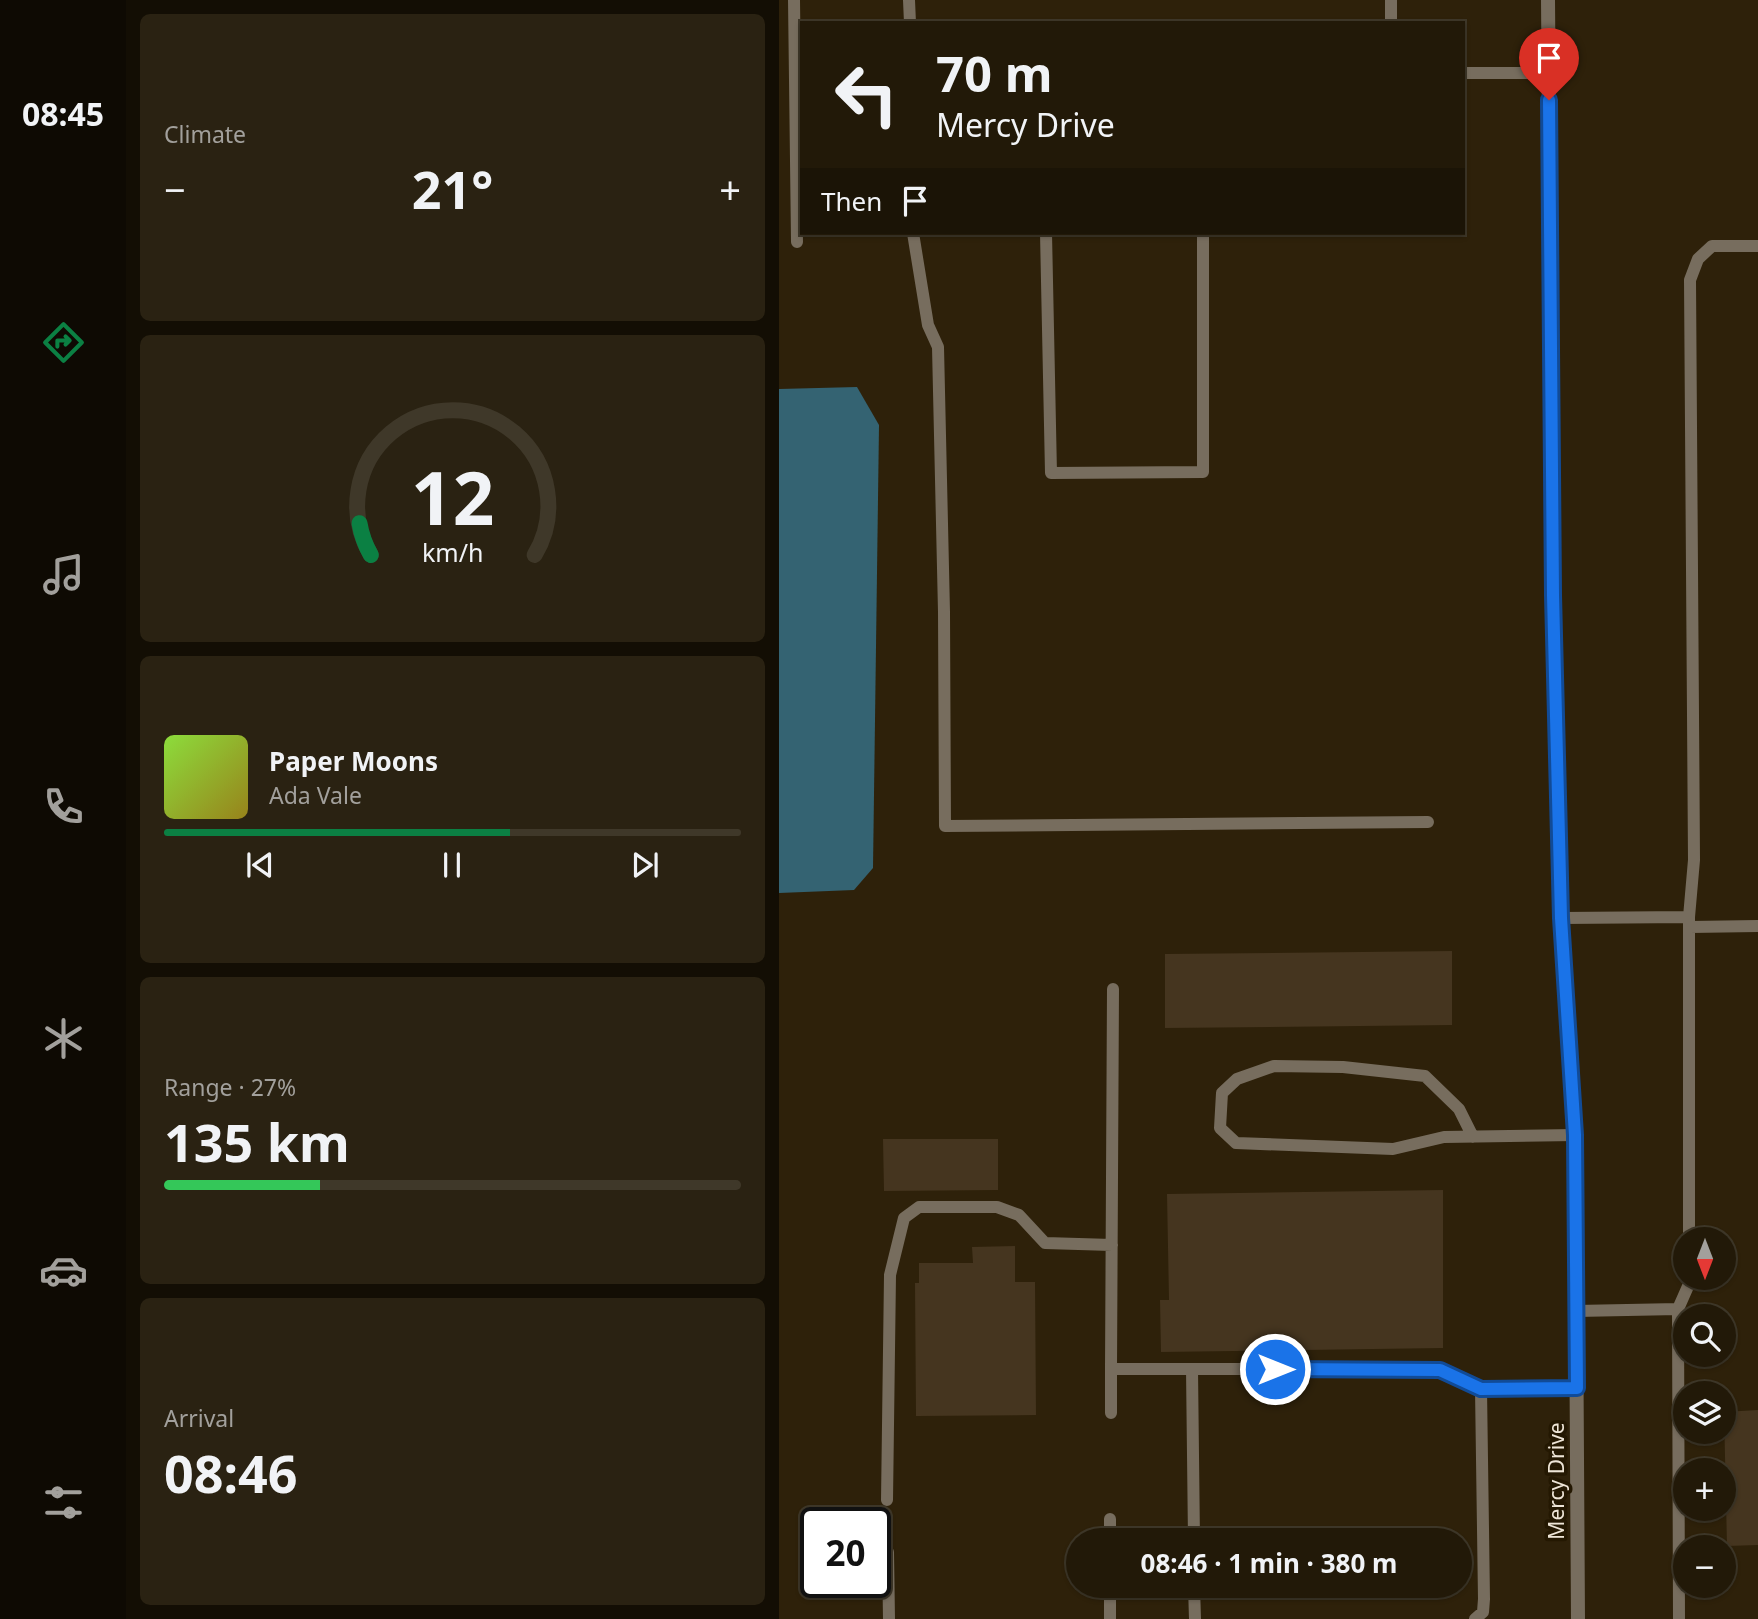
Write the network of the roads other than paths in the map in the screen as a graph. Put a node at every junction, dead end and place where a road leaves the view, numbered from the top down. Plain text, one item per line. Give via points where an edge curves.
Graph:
1 (794, 0) edge
2 (909, 0) edge
3 (1391, 0) edge
4 (1548, 0) edge
5 (910, 21) edge
6 (1391, 21) edge
7 (1465, 73) edge
8 (1548, 73) junction
9 (913, 235) edge
10 (1046, 235) edge
11 (1203, 235) edge
12 (797, 242) dead end
13 (1758, 246) edge
14 (1428, 822) dead end
15 (1561, 918) junction
16 (1689, 922) junction
17 (1758, 926) edge
18 (1113, 989) dead end
19 (1575, 1135) junction
20 (1473, 1137) junction
21 (1689, 1227) edge
22 (1112, 1245) junction
23 (1673, 1309) edge
24 (1576, 1311) junction
25 (1678, 1367) edge
26 (1192, 1368) junction
27 (1111, 1369) junction
28 (1577, 1388) junction
29 (1481, 1389) junction
30 (1111, 1413) dead end
31 (887, 1500) dead end
32 (1110, 1519) dead end
33 (1110, 1528) edge
34 (1194, 1528) edge
35 (889, 1598) edge
36 (1110, 1598) edge
37 (1194, 1598) edge
38 (889, 1619) edge
39 (1110, 1619) edge
40 (1195, 1619) edge
41 (1475, 1619) edge
42 (1578, 1619) edge
43 (1679, 1619) edge

1 - 12 lane
2 - 5 lane
3 - 6 lane
4 - 8 street, Mercy Drive
7 - 8 lane
8 - 15 street, Mercy Drive
9 - 14 lane via 928,325 938,347 945,826
10 - 11 lane via 1051,473 1065,473 1203,472
13 - 16 lane via 1712,246 1698,259 1690,280 1694,860
15 - 16 lane
15 - 19 street, Mercy Drive
16 - 17 lane
16 - 21 lane
18 - 22 lane
19 - 20 lane
19 - 24 street, Mercy Drive
20 - 20 lane via 1444,1137 1393,1149 1236,1143 1220,1128 1222,1093 1237,1079 1274,1066 1343,1067 1425,1076 1459,1109
22 - 27 lane
22 - 31 lane via 1045,1243 1019,1214 997,1207 919,1207 904,1218 890,1275
23 - 24 lane
24 - 28 street, Mercy Drive
25 - 43 lane
26 - 27 lane
26 - 29 lane via 1440,1370
26 - 34 lane
27 - 30 lane
28 - 29 lane
28 - 42 street, Mercy Drive
29 - 41 lane via 1484,1599 1483,1612
32 - 33 lane
35 - 38 lane
36 - 39 lane
37 - 40 lane

